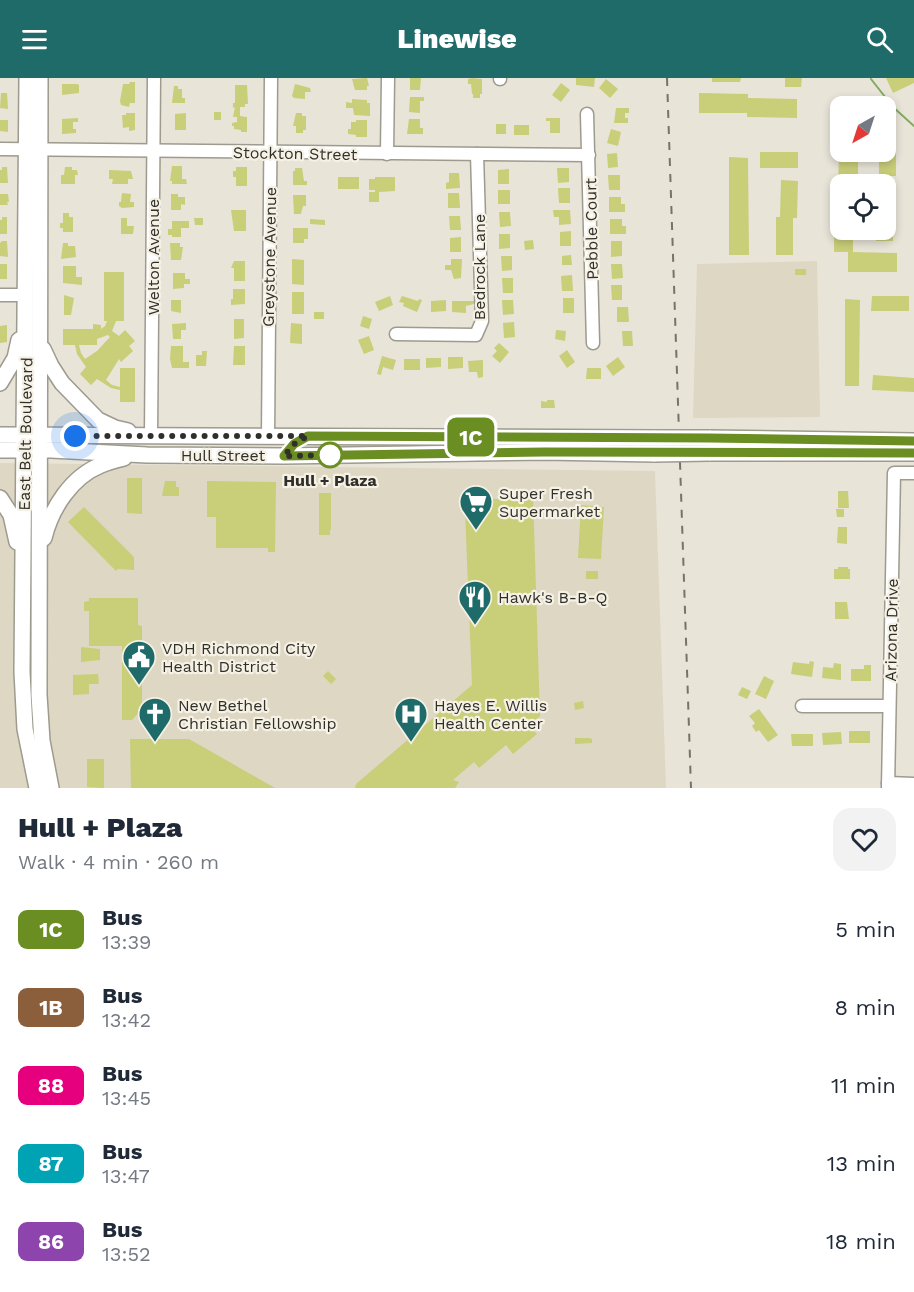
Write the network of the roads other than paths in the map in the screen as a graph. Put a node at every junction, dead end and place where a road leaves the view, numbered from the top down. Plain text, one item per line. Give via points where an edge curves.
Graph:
1 (27, 78) edge
2 (40, 78) edge
3 (154, 78) edge
4 (271, 78) edge
5 (388, 78) edge
6 (587, 114) dead end
7 (0, 149) edge
8 (34, 150) junction
9 (154, 151) junction
10 (270, 152) junction
11 (387, 154) junction
12 (477, 154) junction
13 (589, 155) junction
14 (0, 295) edge
15 (26, 296) junction
16 (396, 334) dead end
17 (593, 343) dead end
18 (41, 345) junction
19 (0, 383) edge
20 (0, 435) edge
21 (151, 436) junction
22 (308, 436) junction
23 (268, 437) junction
24 (914, 441) edge
25 (32, 443) junction
26 (709, 445) junction
27 (655, 446) junction
28 (0, 450) edge
29 (914, 453) edge
30 (135, 455) junction
31 (243, 455) junction
32 (284, 456) junction
33 (914, 473) edge
34 (0, 498) edge
35 (39, 556) junction
36 (23, 579) junction
37 (802, 706) dead end
38 (889, 706) junction
39 (914, 784) edge
40 (888, 786) edge
41 (37, 788) edge
42 (51, 788) edge

1 - 8 main road, East Belt Boulevard
2 - 8 main road, East Belt Boulevard
3 - 9 street, Welton Avenue
4 - 10 street, Greystone Avenue
5 - 11 street
6 - 13 street, Pebble Court
7 - 8 street, Stockton Street
8 - 9 street, Stockton Street
8 - 15 main road, East Belt Boulevard
8 - 18 main road, East Belt Boulevard
9 - 10 street, Stockton Street
9 - 21 street, Welton Avenue
10 - 11 street, Stockton Street
10 - 23 street, Greystone Avenue
11 - 12 street, Stockton Street
12 - 13 street, Stockton Street
12 - 16 street, Bedrock Lane via 482,321 476,335
13 - 17 street, Pebble Court
14 - 15 street
15 - 19 main road via 19,321 18,350
15 - 25 main road, East Belt Boulevard
18 - 21 main road via 62,383 98,420
18 - 25 main road, East Belt Boulevard
20 - 25 main road, Hull Street
21 - 23 main road, Hull Street
21 - 25 main road, Hull Street
22 - 23 main road, Hull Street
22 - 27 main road, Hull Street
22 - 32 main road
23 - 31 main road
24 - 26 main road, Hull Street
25 - 28 main road, Hull Street
25 - 30 main road, Hull Street
25 - 35 main road, East Belt Boulevard
25 - 36 main road, East Belt Boulevard
26 - 27 main road, Hull Street, bridge
26 - 29 main road, Hull Street
27 - 32 main road, Hull Street via 544,452
30 - 31 main road, Hull Street
30 - 35 main road via 98,466 69,489 53,511
31 - 32 main road, Hull Street
33 - 38 street, Arizona Drive via 894,473
34 - 36 main road via 13,523
35 - 42 main road, East Belt Boulevard via 40,722
36 - 41 main road, East Belt Boulevard via 23,709
37 - 38 street
38 - 40 street, Arizona Drive
39 - 40 street

